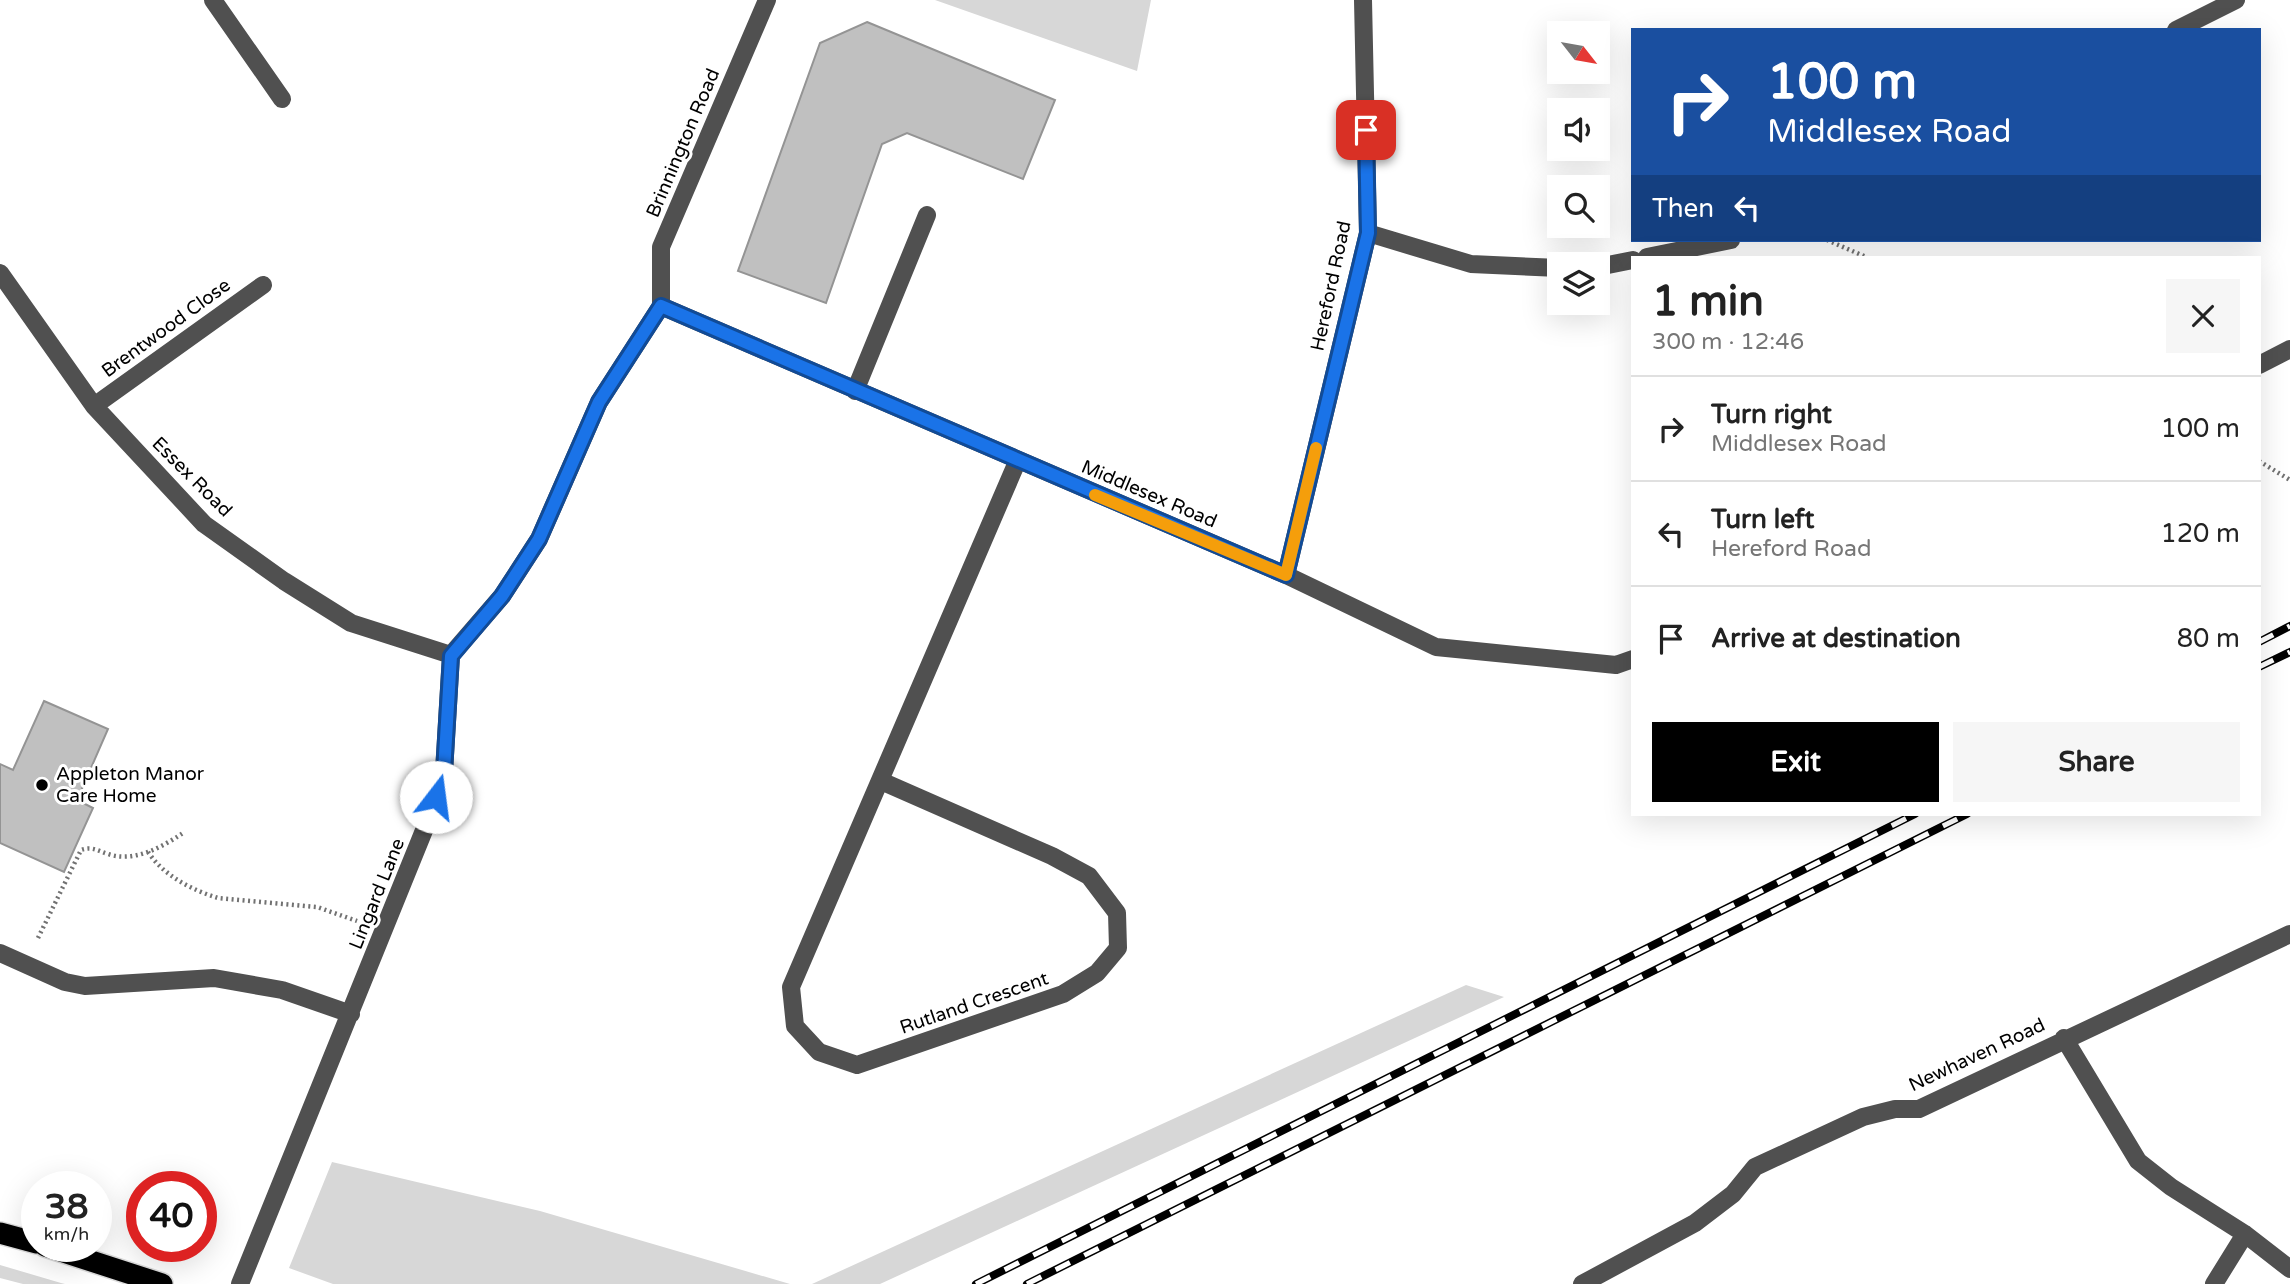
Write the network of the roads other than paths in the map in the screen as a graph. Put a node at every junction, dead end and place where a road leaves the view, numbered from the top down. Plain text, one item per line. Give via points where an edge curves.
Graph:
1 (213, 0) edge
2 (767, 0) edge
3 (1363, 0) edge
4 (2236, 0) edge
5 (2180, 28) edge
6 (282, 99) dead end
7 (927, 215) dead end
8 (1368, 233) junction
9 (1721, 242) edge
10 (1652, 256) edge
11 (1631, 260) edge
12 (1610, 265) edge
13 (1547, 267) edge
14 (0, 273) edge
15 (263, 285) dead end
16 (661, 306) junction
17 (2290, 349) edge
18 (2261, 364) edge
19 (855, 391) junction
20 (94, 406) junction
21 (1017, 462) junction
22 (1286, 575) junction
23 (451, 656) junction
24 (1631, 660) edge
25 (881, 781) junction
26 (2290, 934) edge
27 (0, 953) edge
28 (351, 1014) junction
29 (2064, 1038) junction
30 (0, 1233) edge
31 (2245, 1234) junction
32 (21, 1239) edge
33 (94, 1262) edge
34 (2290, 1269) edge
35 (162, 1284) edge
36 (240, 1284) edge
37 (1582, 1284) edge
38 (2214, 1284) edge

1 - 6 street
2 - 16 street, Brinnington Road via 661,247
3 - 8 street, Hereford Road
4 - 5 street
7 - 19 street
8 - 13 street via 1471,264
8 - 22 street, Hereford Road
9 - 10 street
11 - 12 street
14 - 20 street, Essex Road
15 - 20 street, Brentwood Close
16 - 19 street, Middlesex Road
16 - 23 street via 599,402 539,539 502,596
17 - 18 street
19 - 21 street, Middlesex Road
20 - 23 street, Essex Road via 204,524 284,581 351,623
21 - 22 street, Middlesex Road
21 - 25 street, Rutland Crescent
22 - 24 street, Middlesex Road via 1436,647 1616,664
23 - 28 street, Lingard Lane via 444,772
25 - 25 street, Rutland Crescent via 791,987 795,1026 819,1052 857,1065 1063,994 1097,974 1118,948 1117,913 1089,876
26 - 29 street, Newhaven Road
27 - 28 street via 65,982 85,986 192,978 250,983
28 - 36 street, Lingard Lane
29 - 31 street via 2138,1161
29 - 37 street, Newhaven Road via 1919,1109 1863,1117 1755,1167 1733,1194 1695,1223
30 - 32 highway
31 - 34 street
31 - 38 street
33 - 35 highway

